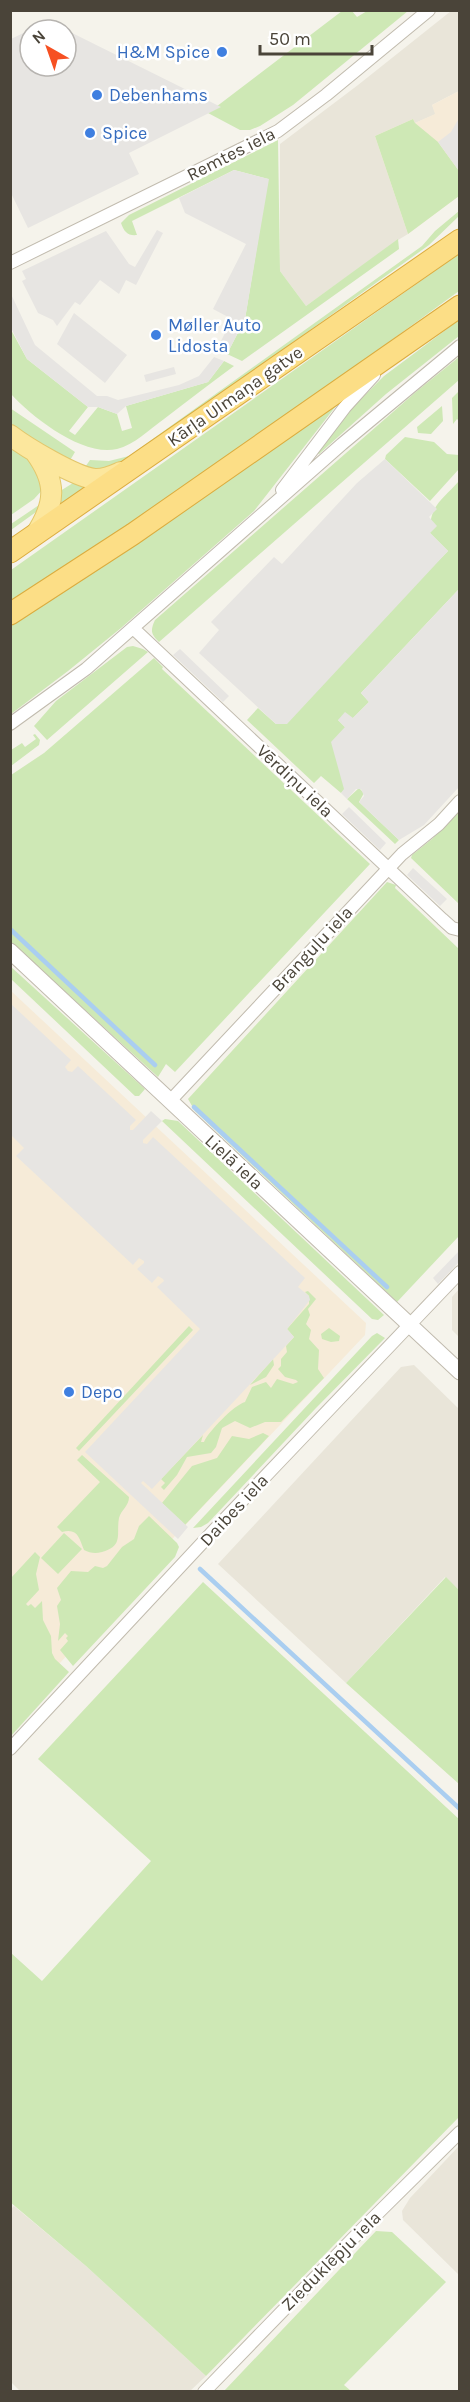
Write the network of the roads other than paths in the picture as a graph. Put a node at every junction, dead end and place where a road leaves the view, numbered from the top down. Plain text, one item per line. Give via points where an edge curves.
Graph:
1 (429, 10) edge
2 (459, 240) edge
3 (10, 263) edge
4 (459, 306) edge
5 (459, 346) edge
6 (395, 352) junction
7 (10, 435) edge
8 (35, 452) junction
9 (135, 466) junction
10 (266, 513) junction
11 (34, 537) junction
12 (10, 552) edge
13 (10, 614) edge
14 (134, 628) junction
15 (10, 724) edge
16 (459, 801) edge
17 (388, 868) junction
18 (459, 930) edge
19 (10, 951) edge
20 (170, 1101) junction
21 (459, 1272) edge
22 (408, 1326) junction
23 (459, 1372) edge
24 (10, 1749) edge
25 (459, 2132) edge
26 (204, 2391) edge

1 - 3 street, Remtes iela via 278,130
2 - 9 highway, Kārļa Ulmaņa gatve
4 - 6 highway
5 - 10 street
6 - 10 street via 345,407
6 - 13 highway via 133,534
7 - 8 main road
8 - 9 main road via 93,478 106,479
8 - 11 main road via 50,479 52,495 47,518
9 - 11 highway, Kārļa Ulmaņa gatve
10 - 14 street
11 - 12 highway, Kārļa Ulmaņa gatve
14 - 15 street via 86,669
14 - 17 street, Vērdiņu iela
16 - 17 street, Branguļu iela via 439,824
17 - 18 street, Vērdiņu iela
17 - 20 street, Branguļu iela
19 - 20 street, Lielā iela
20 - 22 street, Lielā iela
21 - 22 street, Daibes iela
22 - 23 street, Lielā iela
22 - 24 street, Daibes iela
25 - 26 street, Zieduklēpju iela

